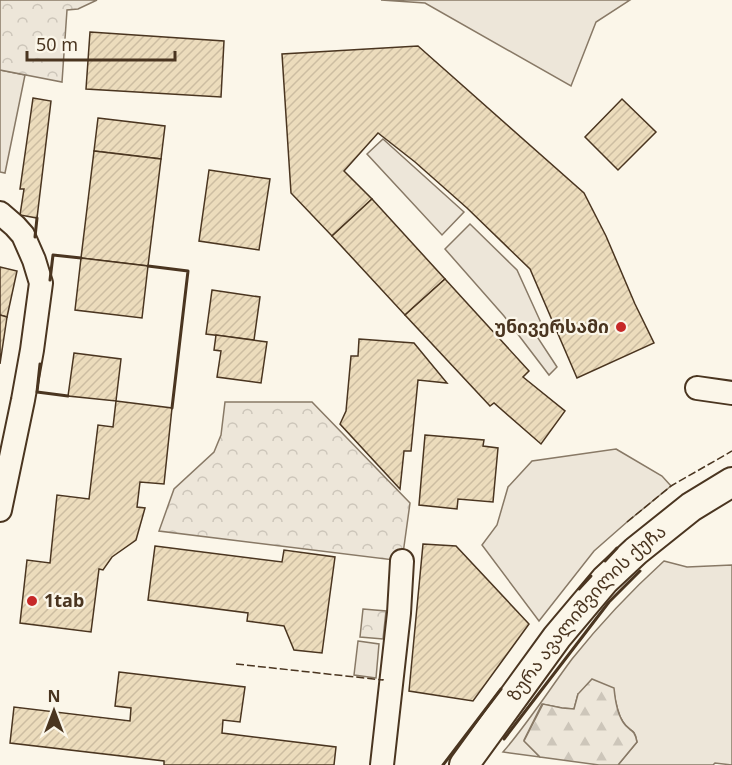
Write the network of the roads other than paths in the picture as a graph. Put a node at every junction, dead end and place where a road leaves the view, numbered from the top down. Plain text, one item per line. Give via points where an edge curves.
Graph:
1 (0, 213) edge
2 (698, 388) dead end
3 (732, 393) edge
4 (732, 482) edge
5 (0, 510) edge
6 (402, 561) dead end
7 (382, 765) edge
8 (464, 765) edge

1 - 5 street via 23,235 41,283 23,400
2 - 3 street
4 - 8 main road, ზურა ავალიშვილის ქუჩა via 691,507 605,580 557,638
6 - 7 street

